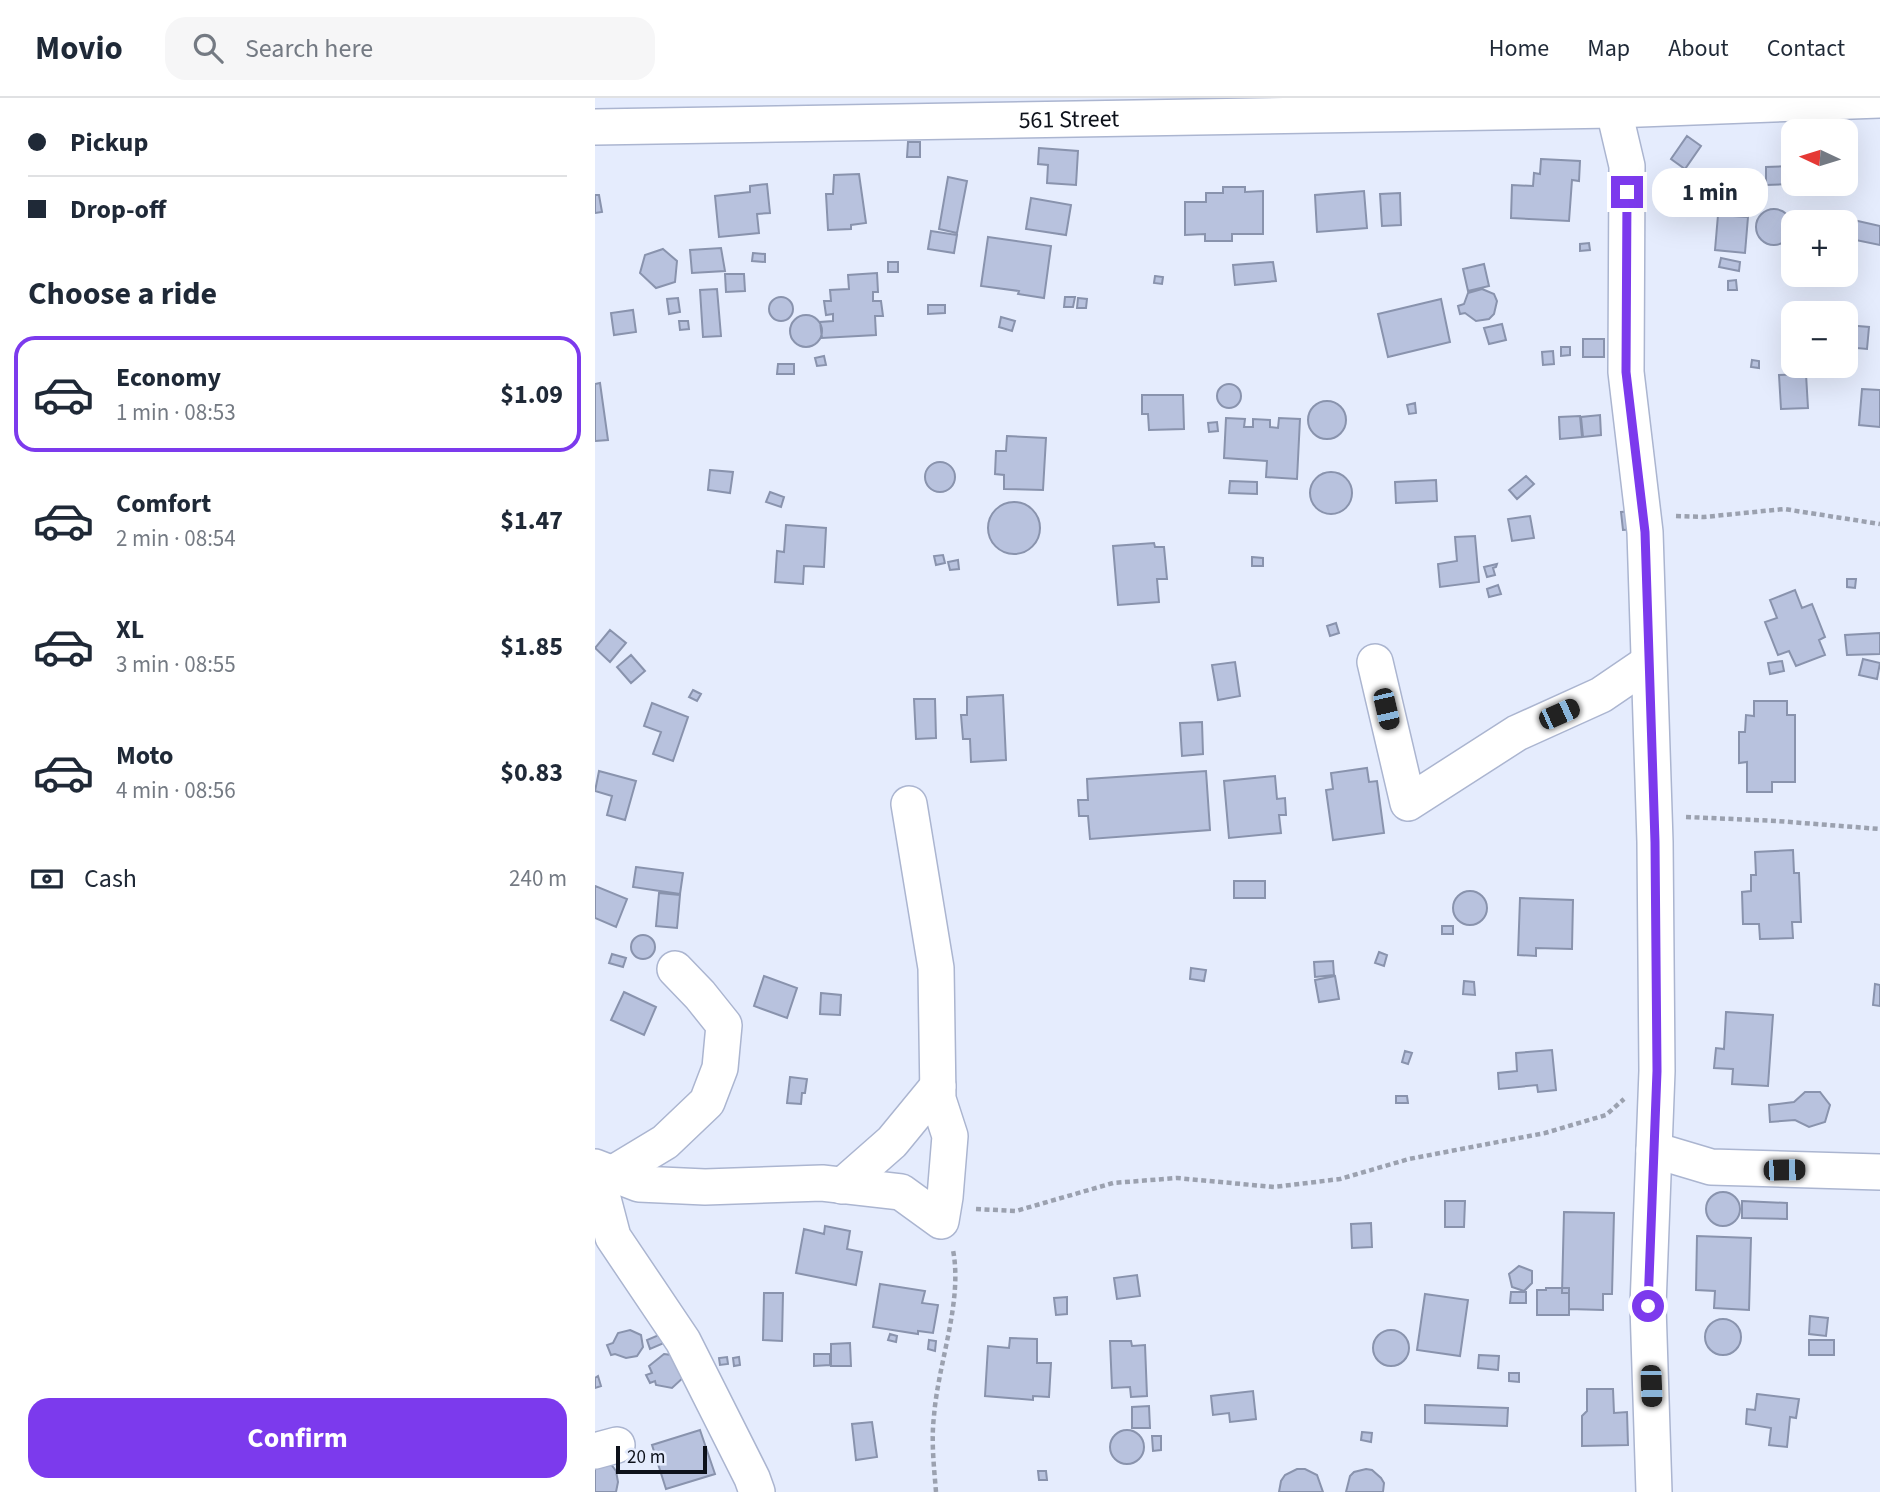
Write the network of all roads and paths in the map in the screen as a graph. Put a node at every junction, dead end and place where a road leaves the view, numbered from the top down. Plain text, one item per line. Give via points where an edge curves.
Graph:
1 (1880, 99) edge
2 (1612, 104) edge
3 (595, 127) edge
4 (1643, 514) junction
5 (1880, 524) edge
6 (1375, 662) dead end
7 (1648, 663) junction
8 (909, 804) dead end
9 (1653, 816) junction
10 (1880, 829) edge
11 (675, 970) dead end
12 (1657, 1071) junction
13 (938, 1086) junction
14 (1654, 1150) junction
15 (601, 1170) edge
16 (1880, 1172) edge
17 (842, 1186) junction
18 (942, 1214) junction
19 (757, 1492) edge
20 (936, 1492) edge
21 (1654, 1492) edge

1 - 2 street, 561 Street
2 - 3 street, 561 Street
2 - 4 street via 1627,166 1626,372
4 - 5 path via 1704,517 1784,509
4 - 7 street
6 - 7 street via 1408,803 1517,733 1601,695
7 - 9 street
8 - 13 street via 936,968
9 - 10 path
9 - 12 street
11 - 15 street via 724,1026 720,1068 707,1102 665,1142
12 - 14 street
12 - 18 path via 1606,1115 1545,1133 1409,1159 1340,1180 1274,1187 1177,1178 1113,1184 1016,1211
13 - 17 street via 892,1142
13 - 18 street via 950,1136
14 - 16 street via 1711,1167
14 - 21 street via 1648,1306
15 - 17 street via 639,1184
15 - 19 street via 613,1237 683,1341
17 - 18 street via 901,1192
18 - 20 path via 955,1261 934,1416

